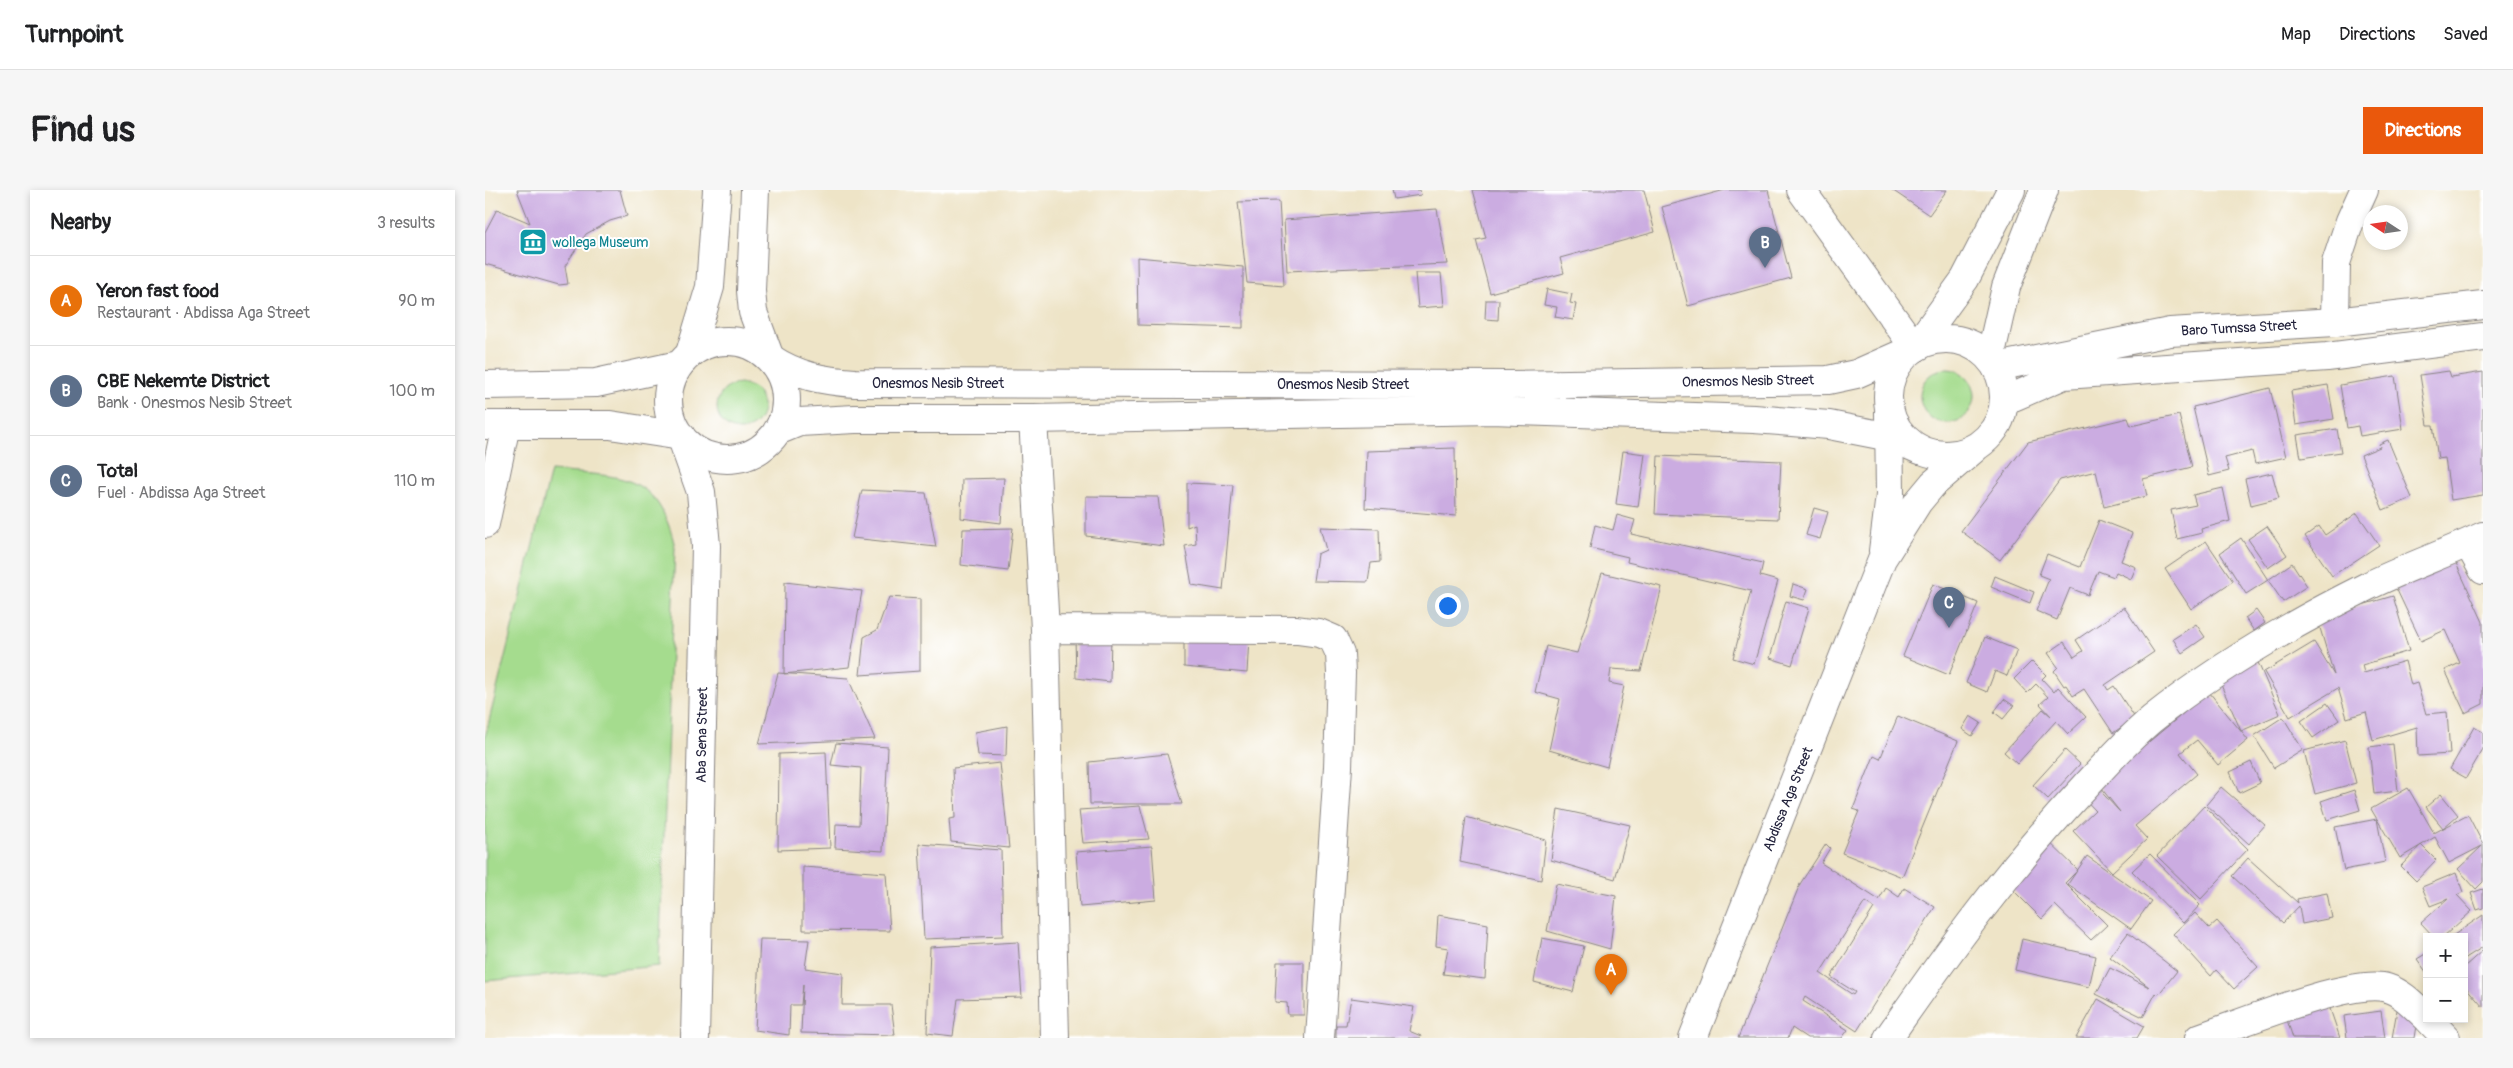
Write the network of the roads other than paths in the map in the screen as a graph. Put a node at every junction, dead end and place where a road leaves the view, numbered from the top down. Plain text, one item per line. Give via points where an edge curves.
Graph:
1 (717, 190) edge
2 (755, 190) edge
3 (1801, 190) edge
4 (2011, 190) edge
5 (2044, 190) edge
6 (2363, 190) edge
7 (2483, 306) edge
8 (2335, 322) junction
9 (2483, 337) edge
10 (1915, 348) junction
11 (770, 358) junction
12 (685, 359) junction
13 (1993, 362) junction
14 (1652, 383) junction
15 (485, 385) edge
16 (1509, 385) junction
17 (2005, 401) junction
18 (1888, 403) junction
19 (1492, 410) junction
20 (1649, 416) junction
21 (1033, 419) junction
22 (495, 425) edge
23 (777, 431) junction
24 (681, 436) junction
25 (1889, 437) junction
26 (1975, 448) junction
27 (1920, 450) junction
28 (485, 524) edge
29 (2475, 540) edge
30 (1882, 559) junction
31 (2483, 570) edge
32 (1045, 630) junction
33 (2423, 1015) edge
34 (2431, 1023) edge
35 (695, 1038) edge
36 (1055, 1038) edge
37 (1320, 1038) edge
38 (1693, 1038) edge
39 (1888, 1038) edge
40 (2199, 1038) edge
41 (2446, 1038) edge

1 - 12 main road via 710,287
2 - 11 main road via 751,291 753,312
3 - 10 main road
4 - 10 main road via 1965,279
5 - 13 main road via 2006,287
6 - 8 main road via 2337,263
7 - 8 main road, Baro Tumssa Street
8 - 13 main road, Baro Tumssa Street via 2170,332
9 - 17 main road via 2327,357 2064,375
10 - 13 main road via 1939,339 1953,339 1979,348
10 - 14 main road, Onesmos Nesib Street via 1856,374 1829,380
10 - 18 main road via 1894,372
11 - 12 main road via 756,348 731,340 705,344
11 - 16 main road, Onesmos Nesib Street via 789,371 827,382
11 - 23 main road via 781,375 785,394 785,413
12 - 15 main road via 596,383
12 - 24 main road via 670,385 668,401 671,417
13 - 17 main road via 2003,384
14 - 16 main road, Onesmos Nesib Street
14 - 20 main road
16 - 19 main road
17 - 26 main road via 2001,419 1990,436
18 - 25 main road
18 - 27 main road via 1899,432
19 - 20 main road, Onesmos Nesib Street
19 - 21 main road, Onesmos Nesib Street
20 - 25 main road, Onesmos Nesib Street via 1829,425
21 - 23 main road, Onesmos Nesib Street via 799,422
21 - 32 main road
22 - 24 main road via 610,425
22 - 28 main road
23 - 24 main road via 755,452 732,459 700,452
24 - 35 main road, Aba Sena Street via 701,492 706,546
25 - 27 main road, Onesmos Nesib Street
25 - 30 main road via 1890,495
26 - 27 main road via 1957,455 1938,455
26 - 30 main road via 1933,484
29 - 31 main road
29 - 39 main road via 2367,586 2293,626 2215,674 2151,720 2024,853 1975,915
30 - 38 main road, Abdissa Aga Street
32 - 36 main road
32 - 37 main road via 1297,630 1333,639 1340,654 1341,682
33 - 40 main road via 2402,995 2387,988 2366,985 2337,991
34 - 41 main road

